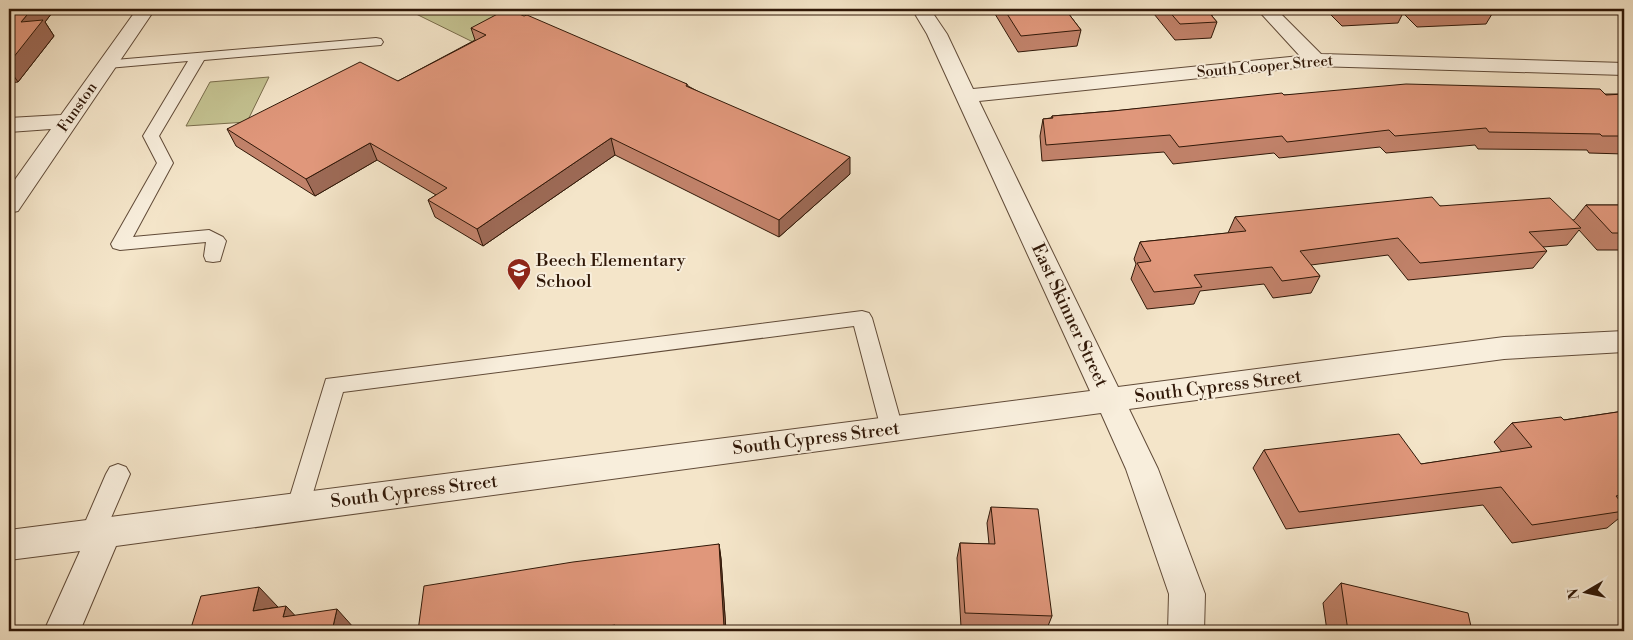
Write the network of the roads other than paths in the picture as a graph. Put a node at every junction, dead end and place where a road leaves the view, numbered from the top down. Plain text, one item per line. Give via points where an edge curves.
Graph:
1 (146, 9) edge
2 (921, 9) edge
3 (1266, 9) edge
4 (376, 42) dead end
5 (199, 56) junction
6 (1315, 60) junction
7 (108, 64) junction
8 (1624, 70) edge
9 (966, 96) junction
10 (68, 121) junction
11 (9, 125) edge
12 (9, 206) edge
13 (213, 256) dead end
14 (1624, 342) edge
15 (1109, 400) junction
16 (892, 428) junction
17 (118, 474) dead end
18 (298, 506) junction
19 (99, 533) junction
20 (9, 545) edge
21 (62, 631) edge
22 (1186, 631) edge

1 - 7 street, Funston
2 - 9 street, East Skinner Street via 937,34
3 - 6 street
4 - 5 lane
5 - 7 lane
5 - 13 lane via 151,136 165,163 120,244 209,236 217,241
6 - 8 street, South Cooper Street
6 - 9 street, South Cooper Street
7 - 10 street, Funston
9 - 15 street, East Skinner Street
10 - 11 street
10 - 12 street, Funston
14 - 15 street, South Cypress Street via 1504,348
15 - 16 street, South Cypress Street
15 - 22 street, East Skinner Street via 1142,469 1187,594
16 - 18 street, South Cypress Street
16 - 18 lane via 862,318 334,385
17 - 19 lane
18 - 19 street, South Cypress Street
19 - 20 street, South Cypress Street
19 - 21 street

